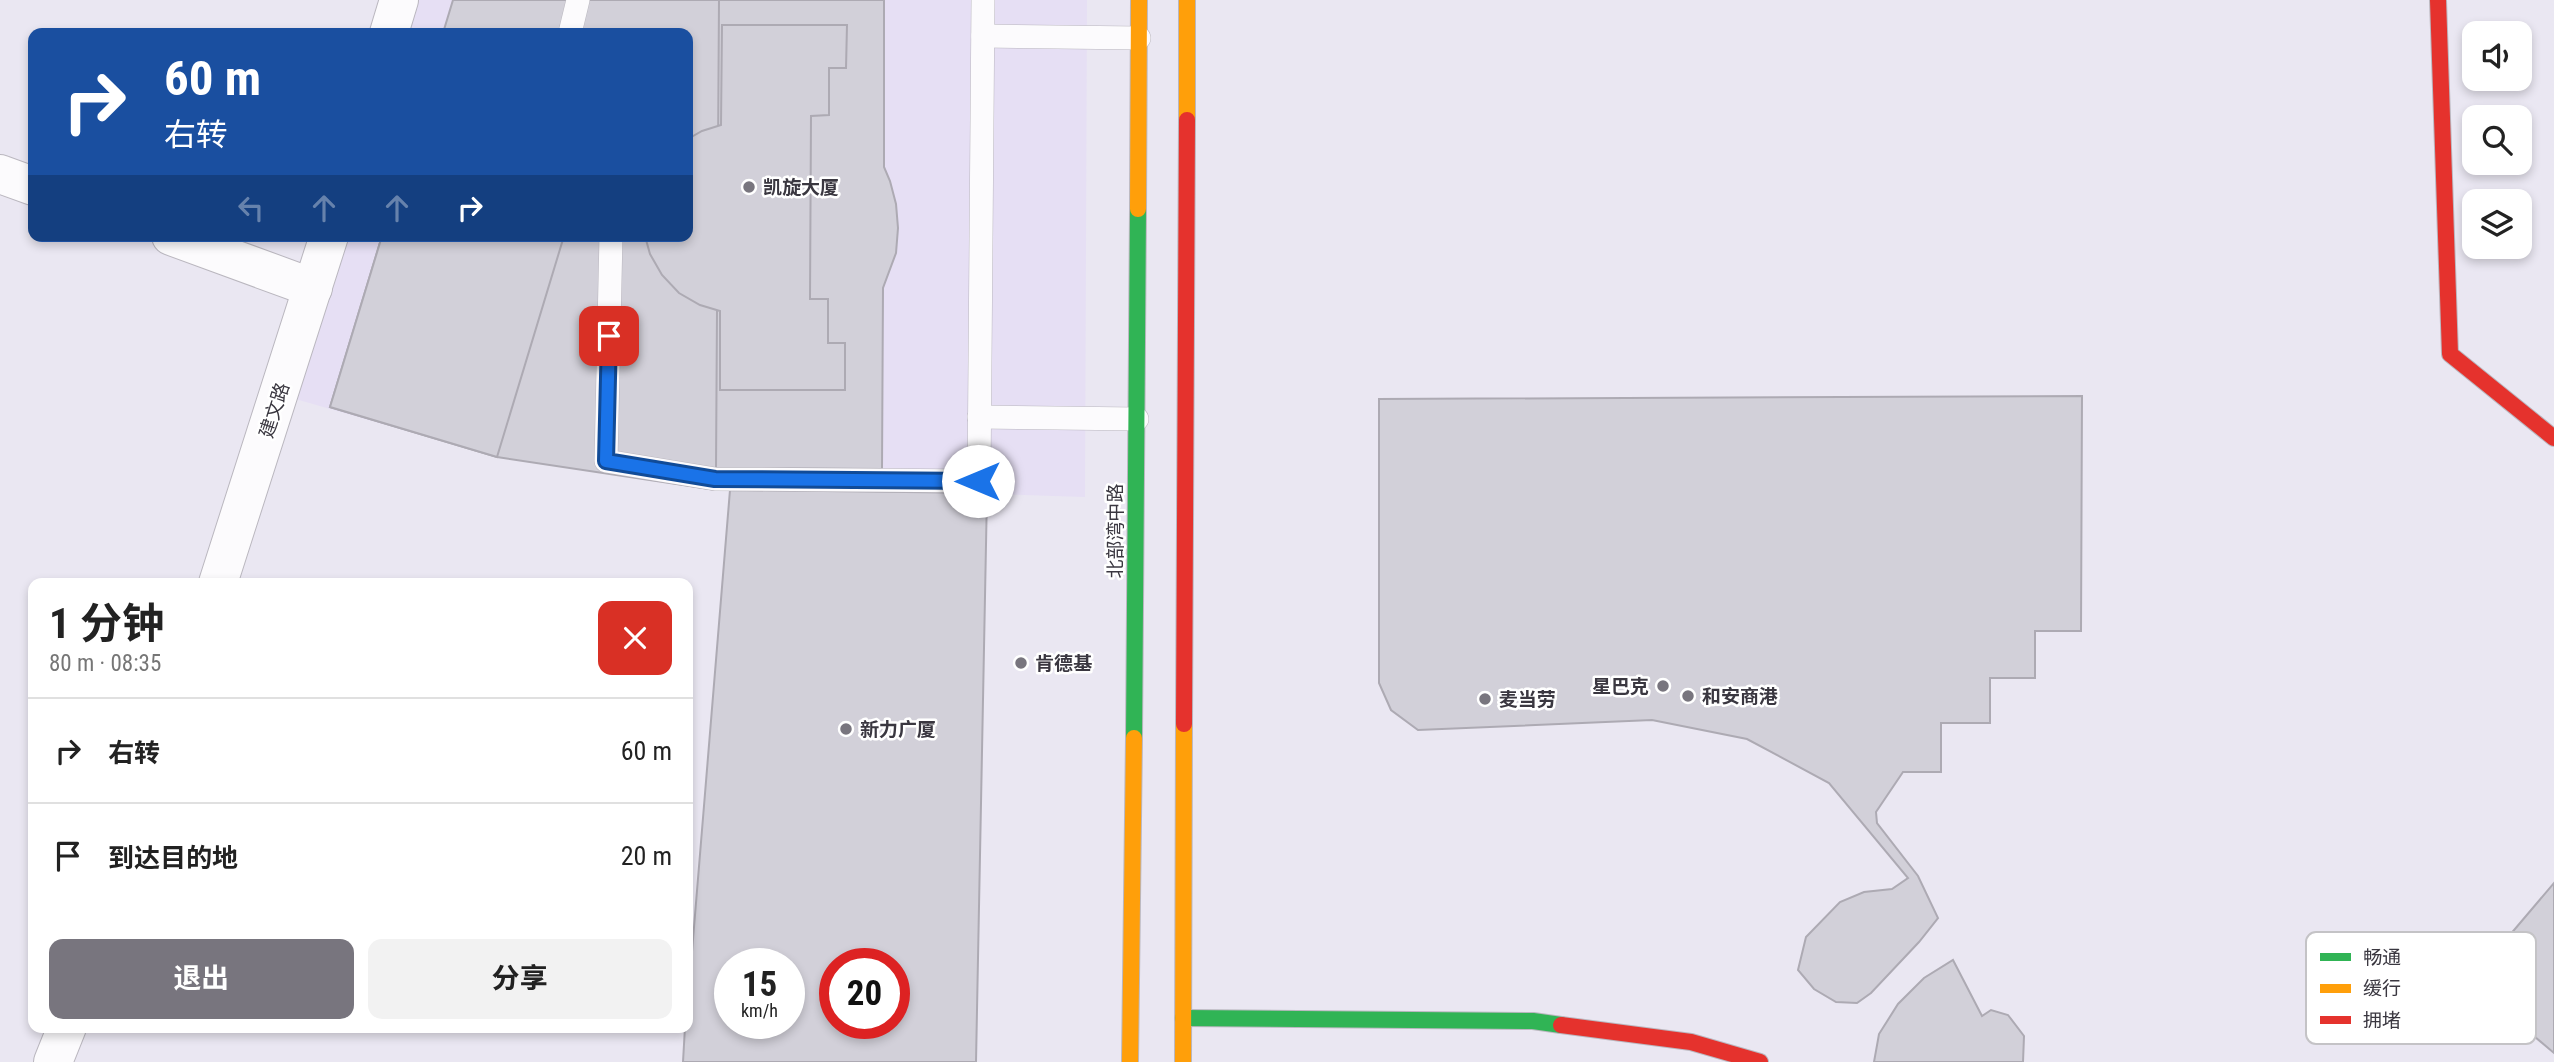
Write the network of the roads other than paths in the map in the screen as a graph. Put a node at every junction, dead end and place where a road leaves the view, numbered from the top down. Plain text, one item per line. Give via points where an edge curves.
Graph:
1 (399, 0) edge
2 (578, 0) edge
3 (983, 0) edge
4 (1139, 0) edge
5 (1187, 0) edge
6 (2438, 0) edge
7 (391, 28) edge
8 (571, 28) edge
9 (983, 36) junction
10 (1139, 38) junction
11 (0, 174) edge
12 (28, 184) edge
13 (187, 242) edge
14 (327, 242) edge
15 (611, 242) edge
16 (313, 288) junction
17 (979, 417) junction
18 (1137, 419) junction
19 (2554, 438) edge
20 (220, 578) edge
21 (1183, 1018) junction
22 (64, 1033) edge
23 (52, 1062) edge
24 (1130, 1062) edge
25 (1183, 1062) edge
26 (1760, 1062) edge

1 - 7 street
2 - 8 lane
3 - 9 lane
4 - 10 main road, 北部湾中路
5 - 21 main road
6 - 19 main road via 2450,354
9 - 10 lane
9 - 17 lane
10 - 18 main road, 北部湾中路
11 - 12 street
13 - 16 street
14 - 16 street, 建文路
15 - 17 lane via 606,461 715,479 978,481
16 - 20 street, 建文路
17 - 18 lane
18 - 24 main road, 北部湾中路
21 - 25 main road
21 - 26 main road via 1533,1021 1691,1042
22 - 23 street

